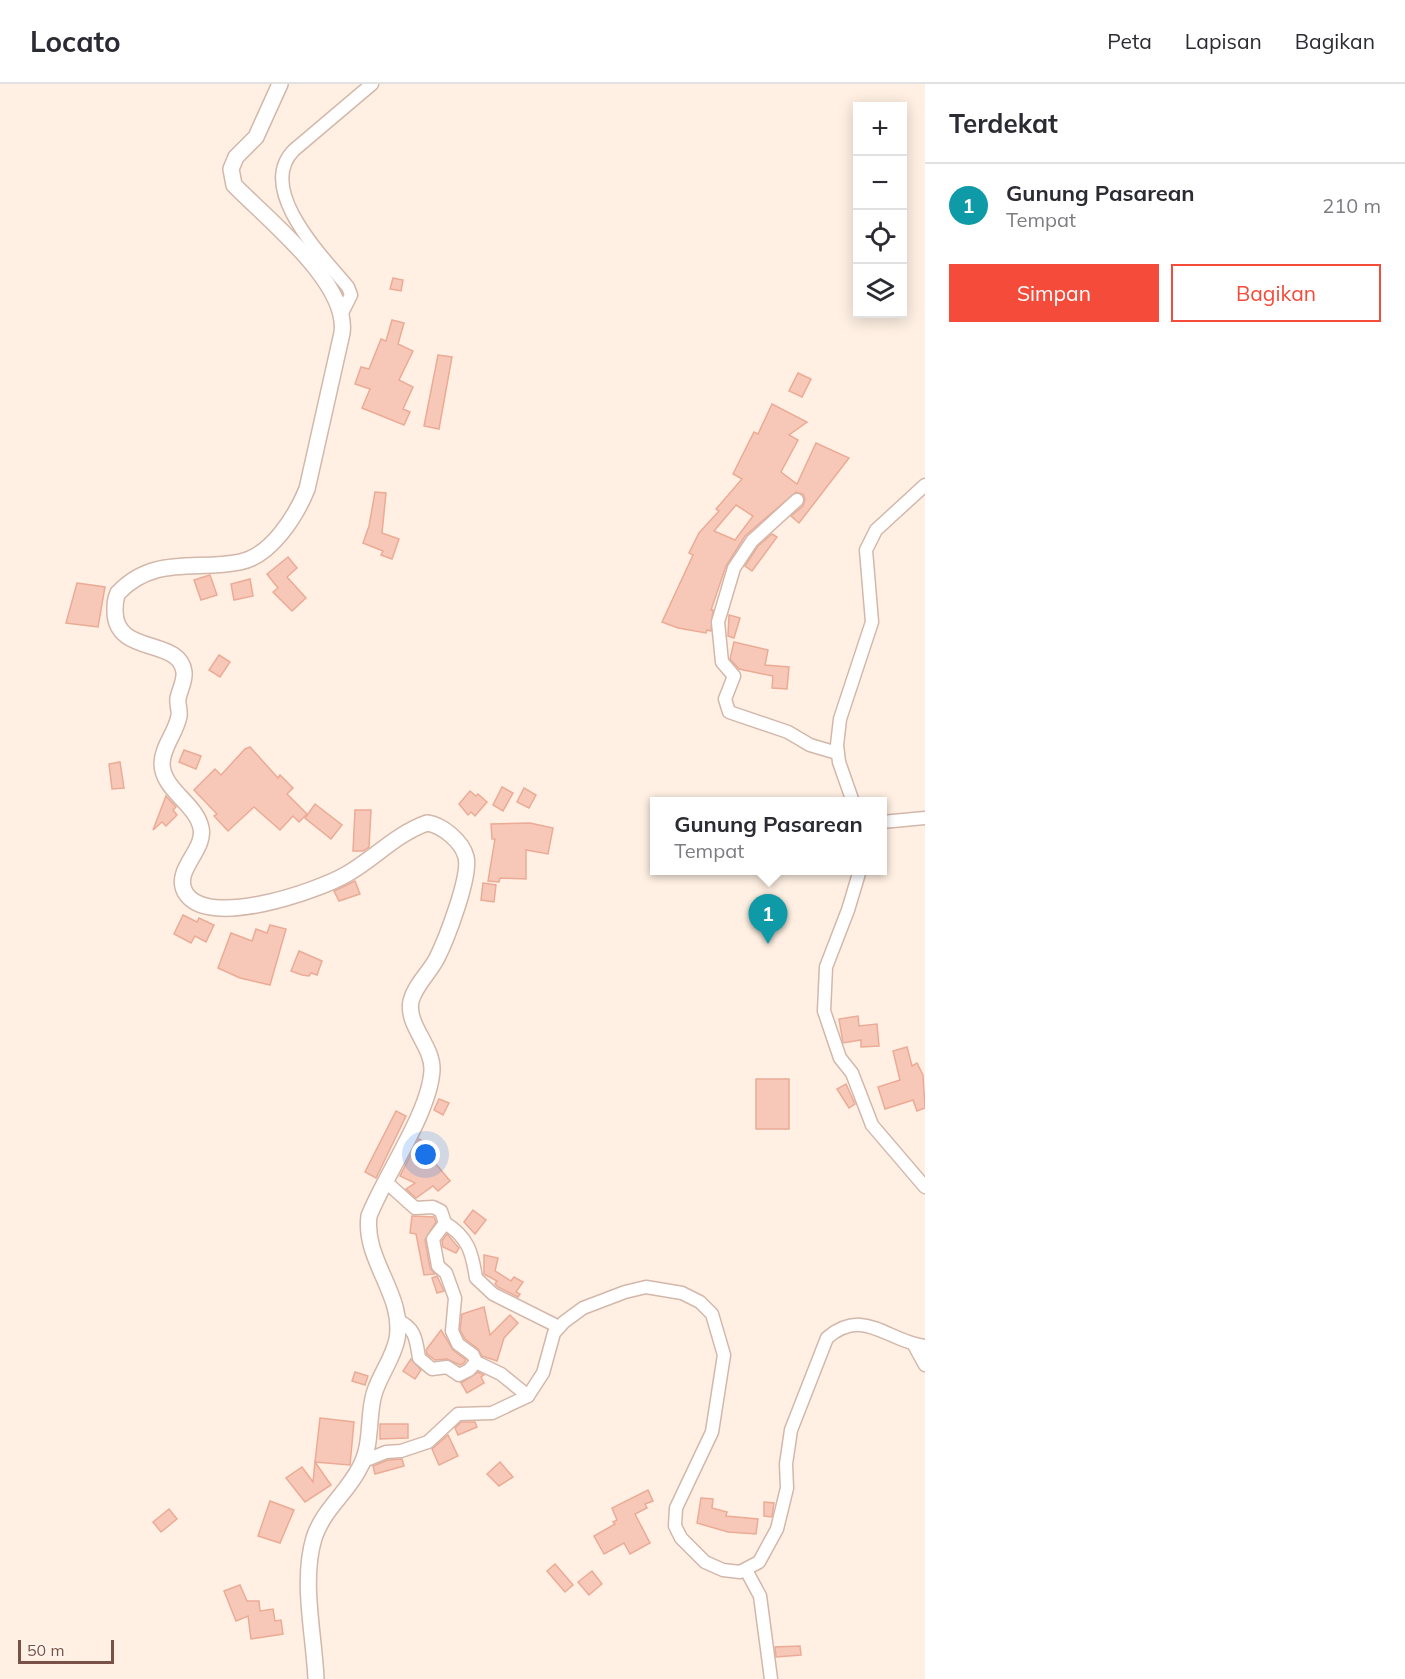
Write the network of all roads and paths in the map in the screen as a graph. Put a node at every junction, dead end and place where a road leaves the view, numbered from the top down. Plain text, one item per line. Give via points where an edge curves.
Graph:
1 (280, 84) edge
2 (372, 84) edge
3 (342, 313) junction
4 (925, 485) edge
5 (797, 500) dead end
6 (837, 753) junction
7 (852, 797) edge
8 (925, 818) edge
9 (887, 822) edge
10 (858, 875) edge
11 (385, 1181) junction
12 (925, 1187) edge
13 (445, 1223) junction
14 (397, 1320) junction
15 (559, 1327) junction
16 (920, 1345) edge
17 (476, 1362) junction
18 (925, 1365) edge
19 (528, 1396) junction
20 (364, 1461) junction
21 (746, 1570) junction
22 (316, 1679) edge
23 (771, 1679) edge

1 - 3 street via 256,137 236,158 231,169 234,185 312,264
2 - 3 street via 294,150 282,172 290,212 348,287 351,295
3 - 11 street via 342,333 307,489 278,536 261,551 239,562 157,569 118,593 115,620 127,637 174,656 183,668 179,717 164,750 162,765 165,777 201,827 200,843 183,880 185,892 194,902 210,909 232,909 308,890 346,875 412,828 427,823 441,827 460,845 466,857 456,910 442,947 413,994 411,1004 412,1017 431,1058 430,1091
4 - 6 street via 876,530 867,546 865,563 872,622 840,718
5 - 6 street via 752,541 734,568 718,622 722,662 734,676 725,699 729,712
6 - 7 street
8 - 9 street
10 - 12 street via 826,967 824,1011 840,1058 852,1073 872,1125
11 - 13 street via 415,1208 433,1207 441,1211
11 - 14 street via 369,1216 368,1236
13 - 15 street via 468,1243 476,1278 493,1294
13 - 17 street via 433,1239 438,1266 446,1273 455,1298 452,1330 458,1344
14 - 17 street via 409,1325 416,1337 419,1359 432,1369 447,1367 459,1375
14 - 20 street via 394,1351 374,1394
15 - 19 street via 540,1380
15 - 21 street via 583,1308 646,1287 682,1293 700,1302 711,1314 723,1345 723,1368 712,1432 676,1508 675,1526 705,1562 733,1573
16 - 18 street
16 - 21 street via 858,1324 839,1329 827,1338 791,1430 781,1519 765,1554
17 - 19 street via 501,1374
19 - 20 street via 492,1413 458,1414 428,1442
20 - 22 street via 324,1516 311,1552
21 - 23 street via 760,1596

